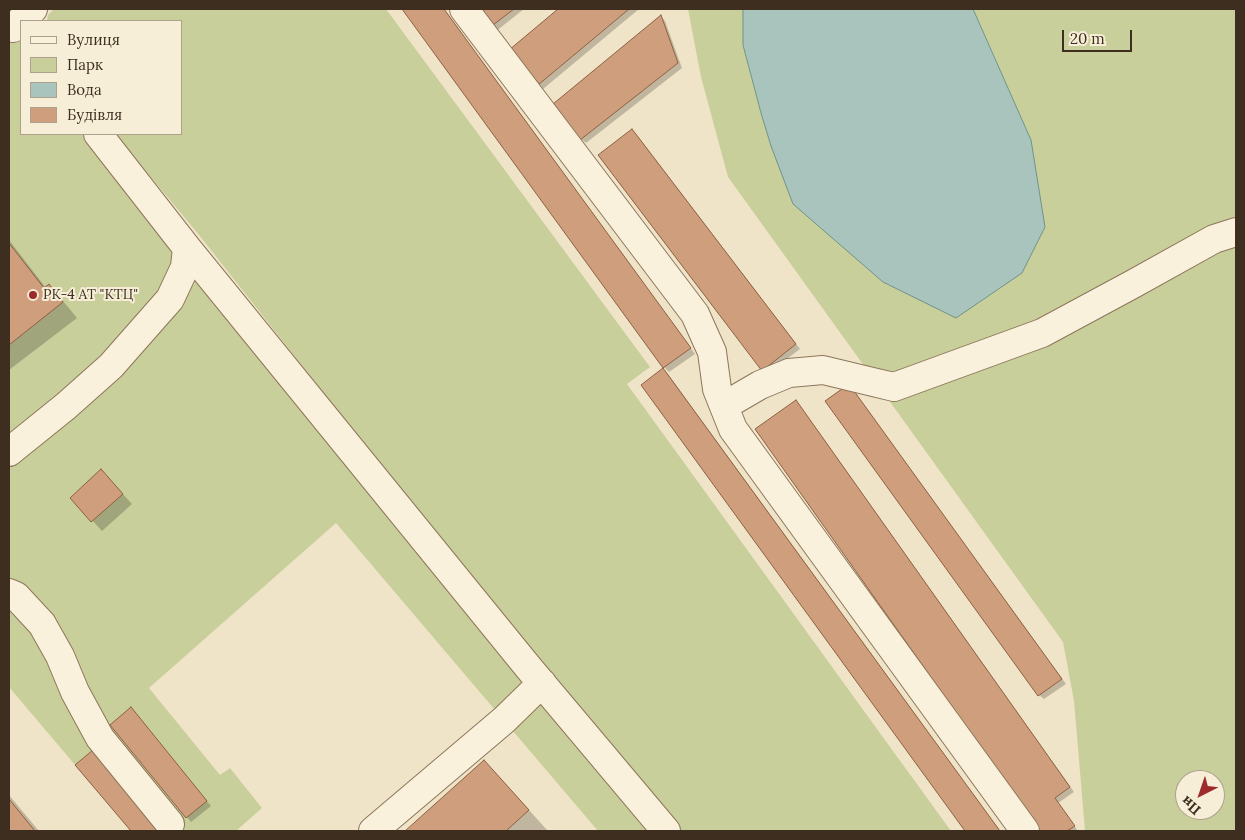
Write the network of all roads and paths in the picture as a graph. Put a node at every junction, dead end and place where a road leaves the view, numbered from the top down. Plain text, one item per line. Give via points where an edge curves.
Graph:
1 (33, 9) edge
2 (464, 9) edge
3 (24, 20) edge
4 (99, 135) edge
5 (1236, 232) edge
6 (187, 248) junction
7 (724, 406) junction
8 (9, 452) edge
9 (9, 593) edge
10 (542, 683) junction
11 (170, 824) dead end
12 (374, 831) edge
13 (666, 831) edge
14 (1024, 831) edge

1 - 3 street
2 - 7 street via 695,314 712,352 717,389
4 - 6 street
5 - 7 street via 1214,239 1042,332 894,386 824,370 789,373
6 - 8 street via 185,267 170,299 111,366
6 - 10 street
7 - 14 street via 733,429
9 - 11 street via 16,596 42,624 100,738
10 - 12 street via 504,720
10 - 13 street

